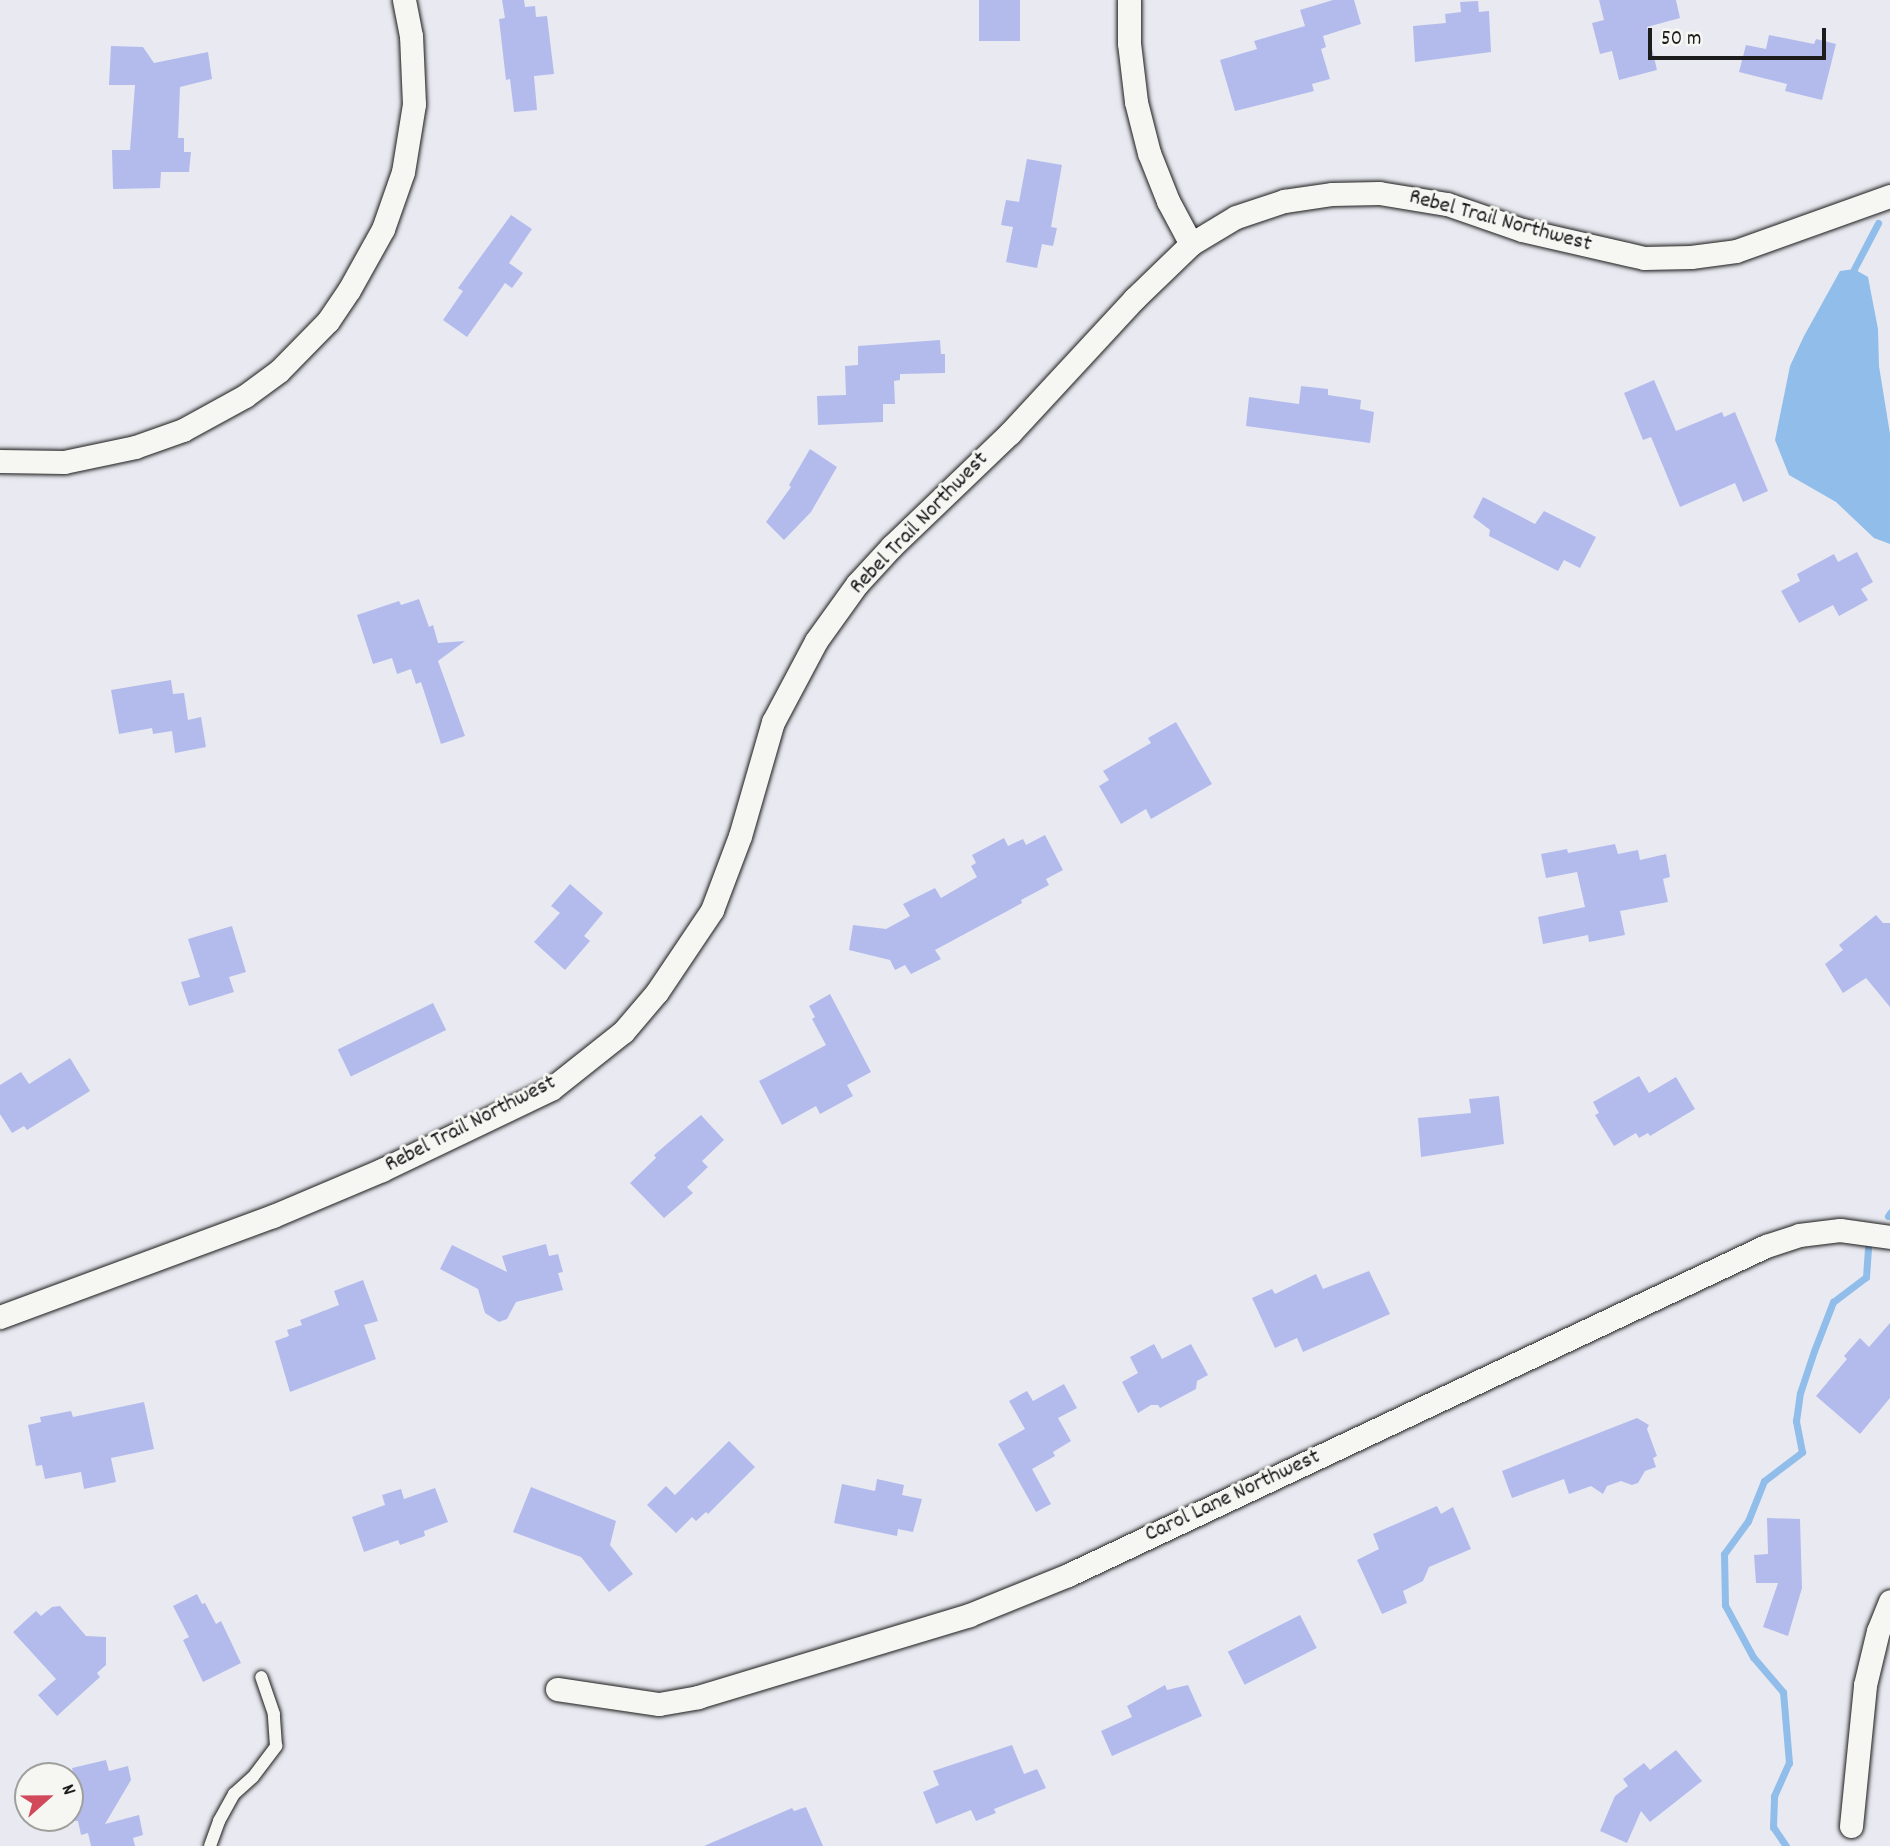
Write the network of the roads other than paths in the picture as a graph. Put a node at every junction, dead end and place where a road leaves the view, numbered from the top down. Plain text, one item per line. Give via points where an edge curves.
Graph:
1 (404, 0) edge
2 (1129, 0) edge
3 (1890, 196) edge
4 (1191, 244) junction
5 (0, 461) edge
6 (1890, 1237) edge
7 (0, 1317) edge
8 (1890, 1601) edge
9 (261, 1677) dead end
10 (557, 1689) dead end
11 (1851, 1826) dead end
12 (210, 1846) edge

1 - 5 street via 411,36 414,104 403,173 383,229 328,320 279,371 183,430 135,447 64,462
2 - 4 street via 1136,102 1149,153
3 - 4 street, Rebel Trail Northwest via 1736,251 1691,257 1644,258 1522,230 1447,204 1379,193 1284,201 1236,217
4 - 7 street, Rebel Trail Northwest via 1010,433 892,546 816,640 773,722 740,836 712,910 657,992 623,1032 551,1088 382,1170 273,1216
6 - 10 street, Carol Lane Northwest via 1840,1230 1799,1235 1766,1246 1068,1575 969,1615 698,1698 659,1704
8 - 11 street via 1865,1685
9 - 12 lane via 274,1714 276,1746 234,1794

